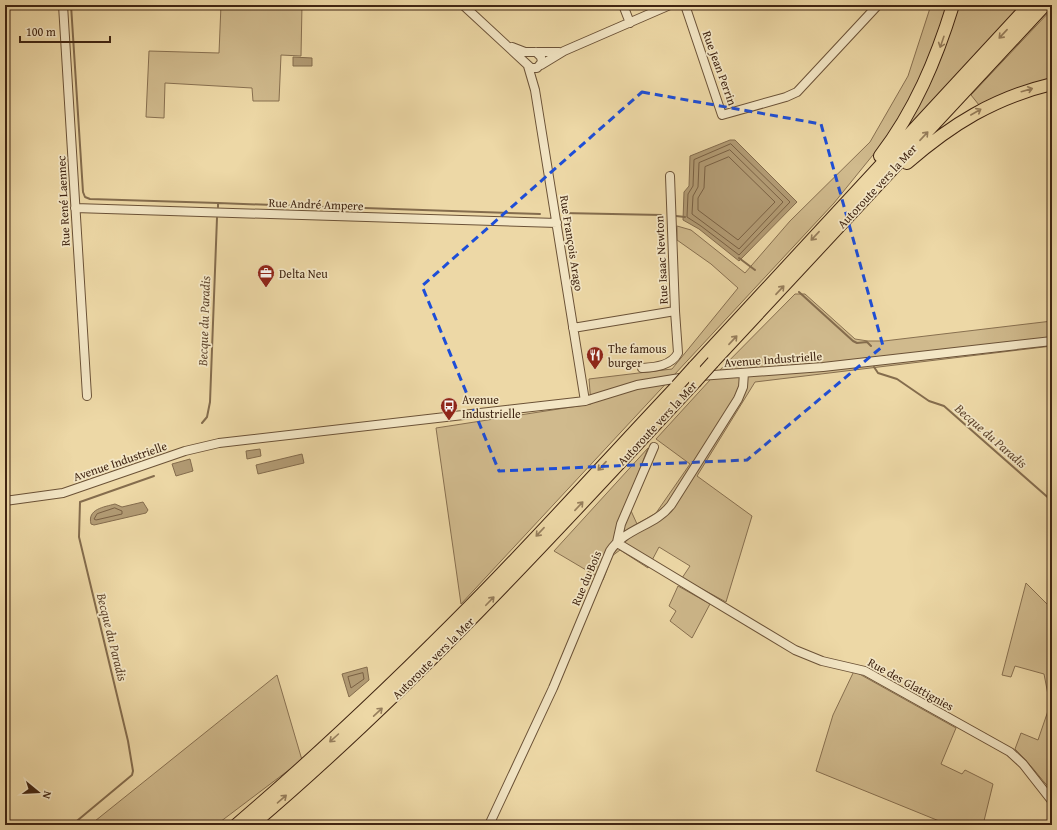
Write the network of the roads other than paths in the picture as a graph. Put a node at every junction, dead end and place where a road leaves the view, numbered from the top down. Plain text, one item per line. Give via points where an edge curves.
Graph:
1 (63, 5) edge
2 (463, 5) edge
3 (623, 5) edge
4 (670, 5) edge
5 (685, 5) edge
6 (878, 5) edge
7 (953, 5) edge
8 (1029, 5) edge
9 (1044, 5) edge
10 (630, 23) junction
11 (505, 43) junction
12 (564, 51) junction
13 (534, 52) junction
14 (527, 65) junction
15 (540, 66) junction
16 (1052, 84) edge
17 (535, 90) junction
18 (670, 176) dead end
19 (878, 185) junction
20 (75, 208) junction
21 (842, 208) junction
22 (556, 222) junction
23 (675, 311) junction
24 (573, 328) junction
25 (1052, 341) edge
26 (642, 368) dead end
27 (744, 373) junction
28 (87, 396) dead end
29 (585, 400) junction
30 (654, 447) dead end
31 (5, 501) edge
32 (617, 542) junction
33 (1052, 801) edge
34 (236, 825) edge
35 (252, 825) edge
36 (489, 825) edge

1 - 20 street, Rue René Laennec
2 - 11 street, Rue François Arago
3 - 10 street
4 - 10 street
5 - 6 street, Rue Jean Perrin via 722,115 796,92
7 -> 21 highway via 937,55 912,108
8 -> 21 highway
19 -> 9 highway, Autoroute vers la Mer
10 - 12 street
11 - 13 street, Rue François Arago via 519,50
11 - 14 street, Rue François Arago
12 - 13 street, Rue François Arago
12 - 15 street
13 - 14 street via 526,56
13 - 15 street via 541,57
14 - 15 street via 533,69
14 - 17 street, Rue François Arago
15 - 17 street, Rue François Arago via 535,77
19 -> 16 highway via 888,181 937,138 979,110 1011,95
17 - 22 street, Rue François Arago
18 - 23 street, Rue Isaac Newton
35 -> 19 highway, Autoroute vers la Mer, bridge via 363,726 451,641
20 - 22 street, Rue André Ampere
20 - 28 street, Rue René Laennec
21 -> 34 highway, bridge via 457,619 339,733
22 - 24 street, Rue François Arago
23 - 24 street, Rue Isaac Newton
23 - 26 street via 678,353 668,363 658,367
24 - 29 street, Rue François Arago
25 - 27 street, Avenue Industrielle via 824,368
27 - 29 street, Avenue Industrielle via 652,382
27 - 32 street, Rue du Bois via 743,387 738,399 671,505 660,516
29 - 31 street, Avenue Industrielle via 218,443 185,451 70,491
30 - 32 street via 621,524
32 - 33 street, Rue des Glattignies via 795,650 822,661 865,671 1010,752 1023,764
32 - 36 street, Rue du Bois via 606,559 553,688

